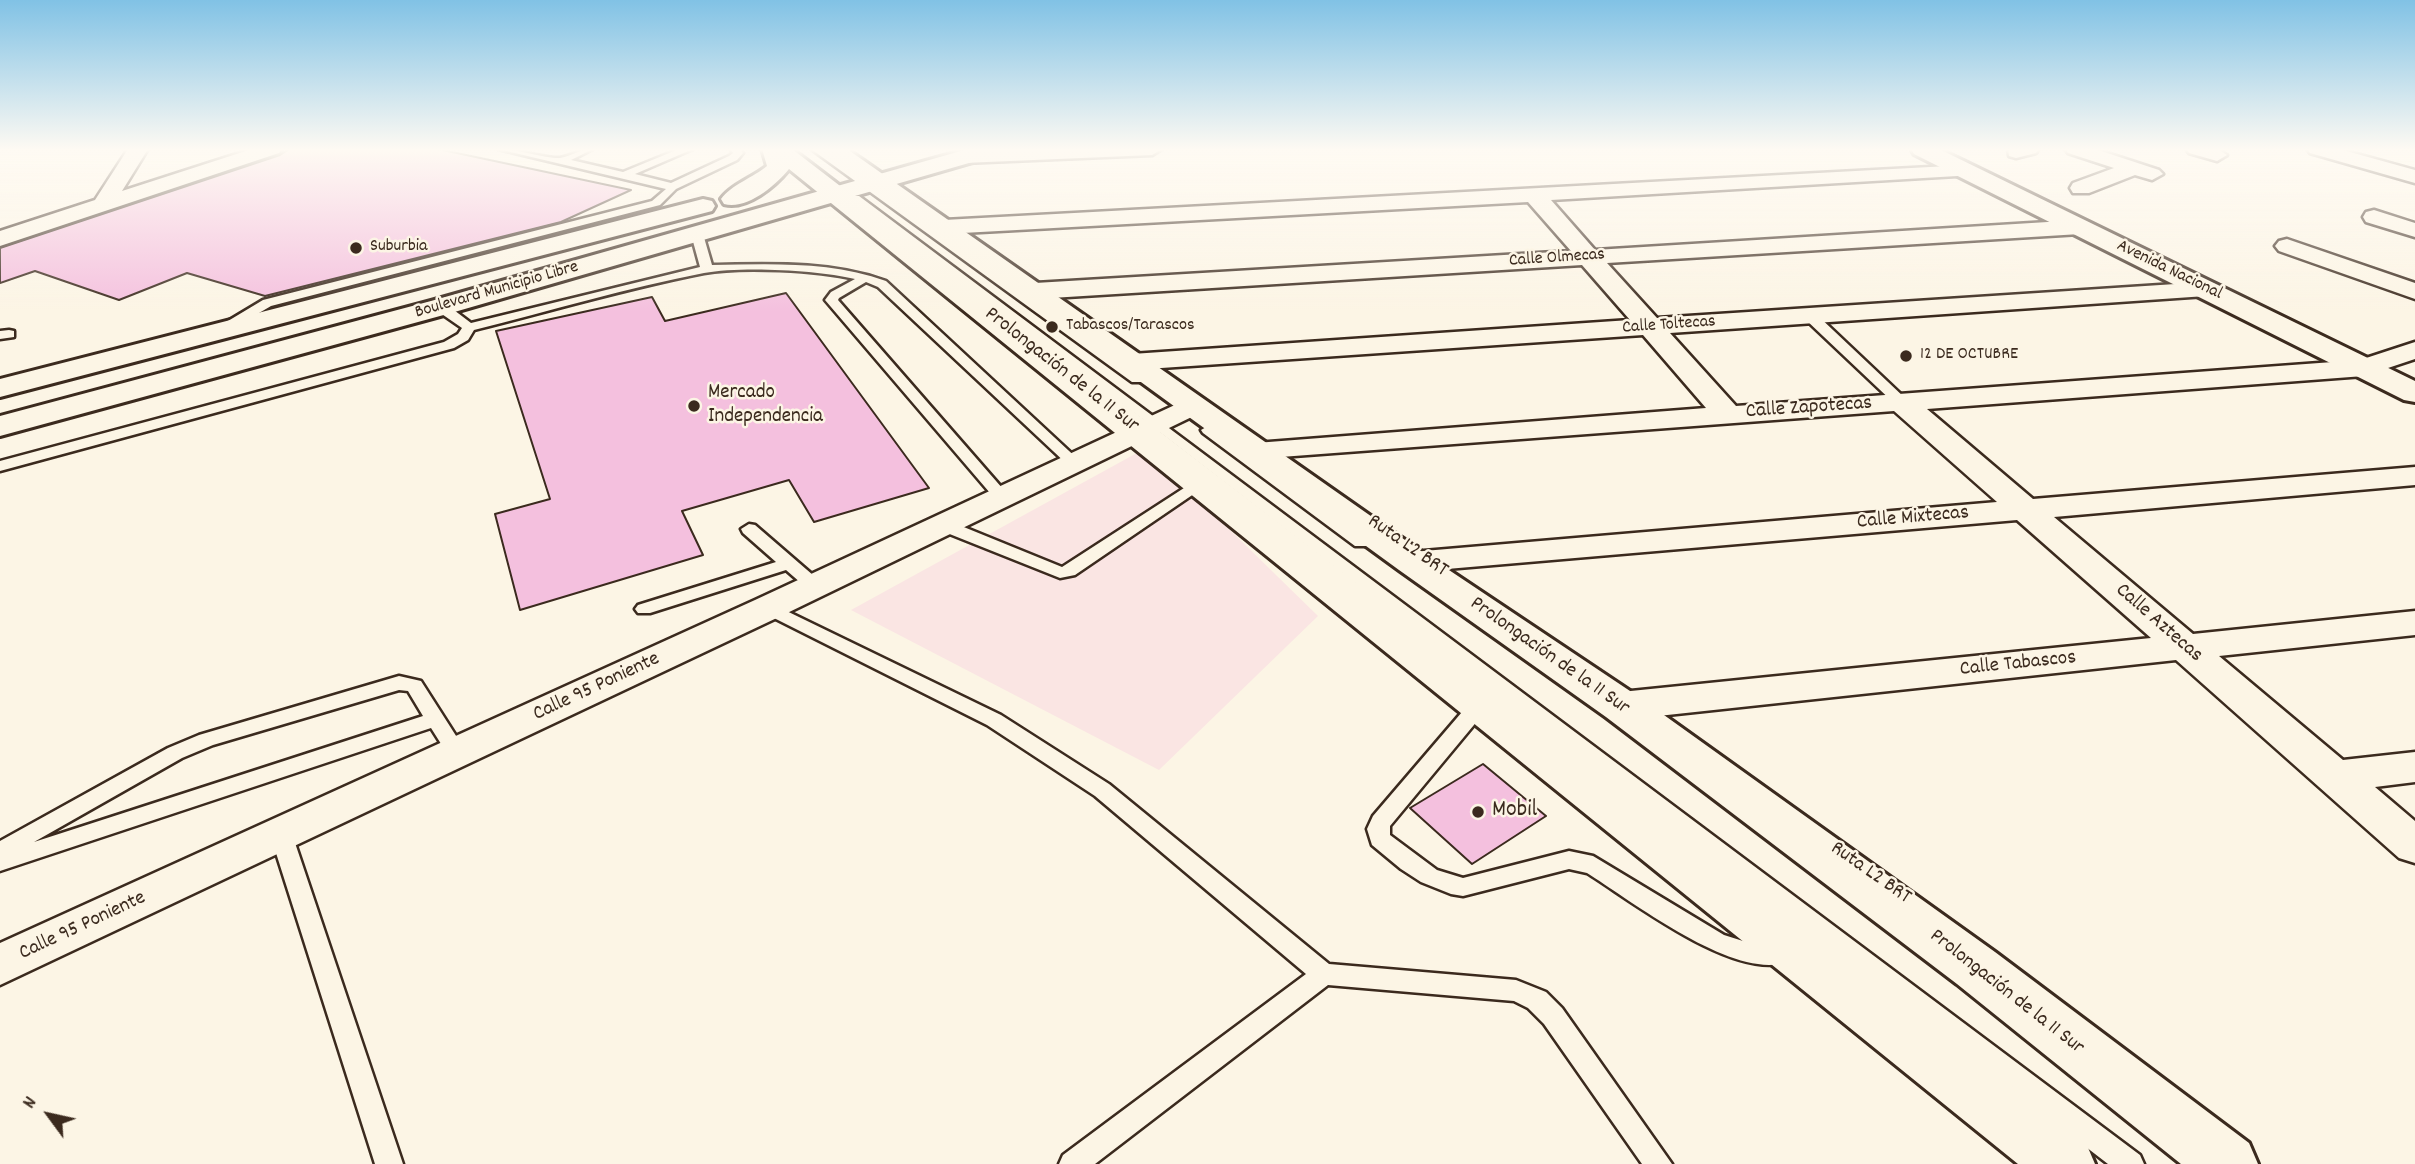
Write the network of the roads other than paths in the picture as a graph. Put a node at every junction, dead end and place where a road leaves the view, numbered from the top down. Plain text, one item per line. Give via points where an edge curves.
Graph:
1 (108, 203) edge
2 (651, 203) edge
3 (714, 203) edge
4 (782, 203) edge
5 (878, 203) edge
6 (878, 203) edge
7 (894, 203) edge
8 (1372, 203) edge
9 (1541, 203) edge
10 (2032, 203) edge
11 (103, 205) joint
12 (2374, 217) dead end
13 (2080, 227) junction
14 (944, 228) junction
15 (2415, 230) edge
16 (697, 234) junction
17 (0, 239) edge
18 (2287, 246) dead end
19 (1589, 257) junction
20 (707, 270) junction
21 (867, 277) junction
22 (376, 282) junction
23 (2206, 289) junction
24 (1035, 291) junction
25 (2415, 291) edge
26 (441, 307) junction
27 (1810, 316) junction
28 (469, 327) junction
29 (1650, 327) junction
30 (2412, 353) edge
31 (1132, 362) junction
32 (2364, 368) junction
33 (0, 388) edge
34 (2415, 393) edge
35 (1901, 402) junction
36 (1728, 415) junction
37 (1168, 418) junction
38 (0, 426) edge
39 (1254, 450) junction
40 (1074, 463) junction
41 (0, 466) edge
42 (2415, 476) edge
43 (1201, 481) junction
44 (1002, 497) junction
45 (2024, 509) junction
46 (943, 525) junction
47 (749, 529) dead end
48 (1412, 562) junction
49 (802, 575) junction
50 (768, 608) junction
51 (644, 609) dead end
52 (2415, 623) edge
53 (2184, 647) junction
54 (1481, 703) junction
55 (1621, 706) junction
56 (433, 720) junction
57 (457, 753) junction
58 (2415, 767) edge
59 (2335, 776) junction
60 (281, 834) junction
61 (2415, 846) edge
62 (0, 851) edge
63 (0, 862) edge
64 (1804, 958) junction
65 (0, 965) edge
66 (1324, 974) junction
67 (390, 1164) edge
68 (1073, 1164) edge
69 (1658, 1164) edge
70 (2065, 1164) edge
71 (2130, 1164) edge
72 (2202, 1164) edge
73 (2228, 1164) edge

1 - 11 street
2 - 22 lane
3 - 22 main road, Boulevard Municipio Libre
4 - 16 main road, Boulevard Municipio Libre
5 - 37 main road, Prolongación de la 11 Sur
6 - 37 lane, Ruta L2 BRT
7 - 14 main road, Prolongación de la 11 Sur
8 - 14 street
9 - 19 street
10 - 13 main road, Avenida Nacional
11 - 17 street
12 - 15 street
13 - 19 street, Calle Olmecas
13 - 23 main road, Avenida Nacional
14 - 24 main road, Prolongación de la 11 Sur
16 - 20 lane
16 - 26 main road, Boulevard Municipio Libre
18 - 25 street
19 - 24 street, Calle Olmecas
19 - 29 street
20 - 21 lane via 829,271
20 - 28 lane
21 - 40 lane via 882,284
21 - 44 lane via 831,300
22 - 33 main road, Boulevard Municipio Libre via 220,330
23 - 27 street, Calle Toltecas
23 - 32 main road, Avenida Nacional
24 - 31 main road, Prolongación de la 11 Sur
26 - 28 lane
26 - 38 main road, Boulevard Municipio Libre
27 - 29 street, Calle Toltecas
27 - 35 lane
28 - 41 lane via 449,345
29 - 31 street, Calle Toltecas
29 - 36 street
30 - 32 street, Calle Zapotecas
31 - 37 main road, Prolongación de la 11 Sur
32 - 34 main road, Avenida Nacional
32 - 35 street, Calle Zapotecas
35 - 36 street, Calle Zapotecas
35 - 45 street, Calle Aztecas
36 - 39 street, Calle Zapotecas
37 - 39 main road, Prolongación de la 11 Sur
37 - 40 street, Calle 95 Poniente
37 - 43 main road, Prolongación de la 11 Sur
37 - 71 lane, Ruta L2 BRT
37 - 72 lane, Ruta L2 BRT via 1276,482 1905,927
39 - 48 main road, Prolongación de la 11 Sur
40 - 44 street, Calle 95 Poniente
42 - 45 street, Calle Mixtecas
43 - 46 lane via 1060,573
43 - 54 main road, Prolongación de la 11 Sur
44 - 46 street, Calle 95 Poniente
45 - 48 street, Calle Mixtecas
45 - 53 street, Calle Aztecas
46 - 49 street, Calle 95 Poniente
47 - 49 lane
48 - 55 main road, Prolongación de la 11 Sur
49 - 50 street, Calle 95 Poniente
49 - 51 lane
50 - 57 street, Calle 95 Poniente
50 - 66 lane via 994,720 1102,790
52 - 53 street, Calle Tabascos
53 - 55 street, Calle Tabascos
53 - 59 street, Calle Aztecas
54 - 64 main road, Prolongación de la 11 Sur
54 - 64 lane via 1381,822 1380,839 1445,886 1463,887 1579,860 1716,942 1743,951
55 - 73 main road, Prolongación de la 11 Sur via 1976,968
56 - 57 lane
56 - 62 lane via 414,686 399,684 206,740 141,769
56 - 63 lane
57 - 60 street, Calle 95 Poniente
58 - 59 street
59 - 61 street, Calle Aztecas
60 - 65 street, Calle 95 Poniente
60 - 67 lane
64 - 70 main road, Prolongación de la 11 Sur
66 - 68 lane
66 - 69 lane via 1516,991 1537,1000

